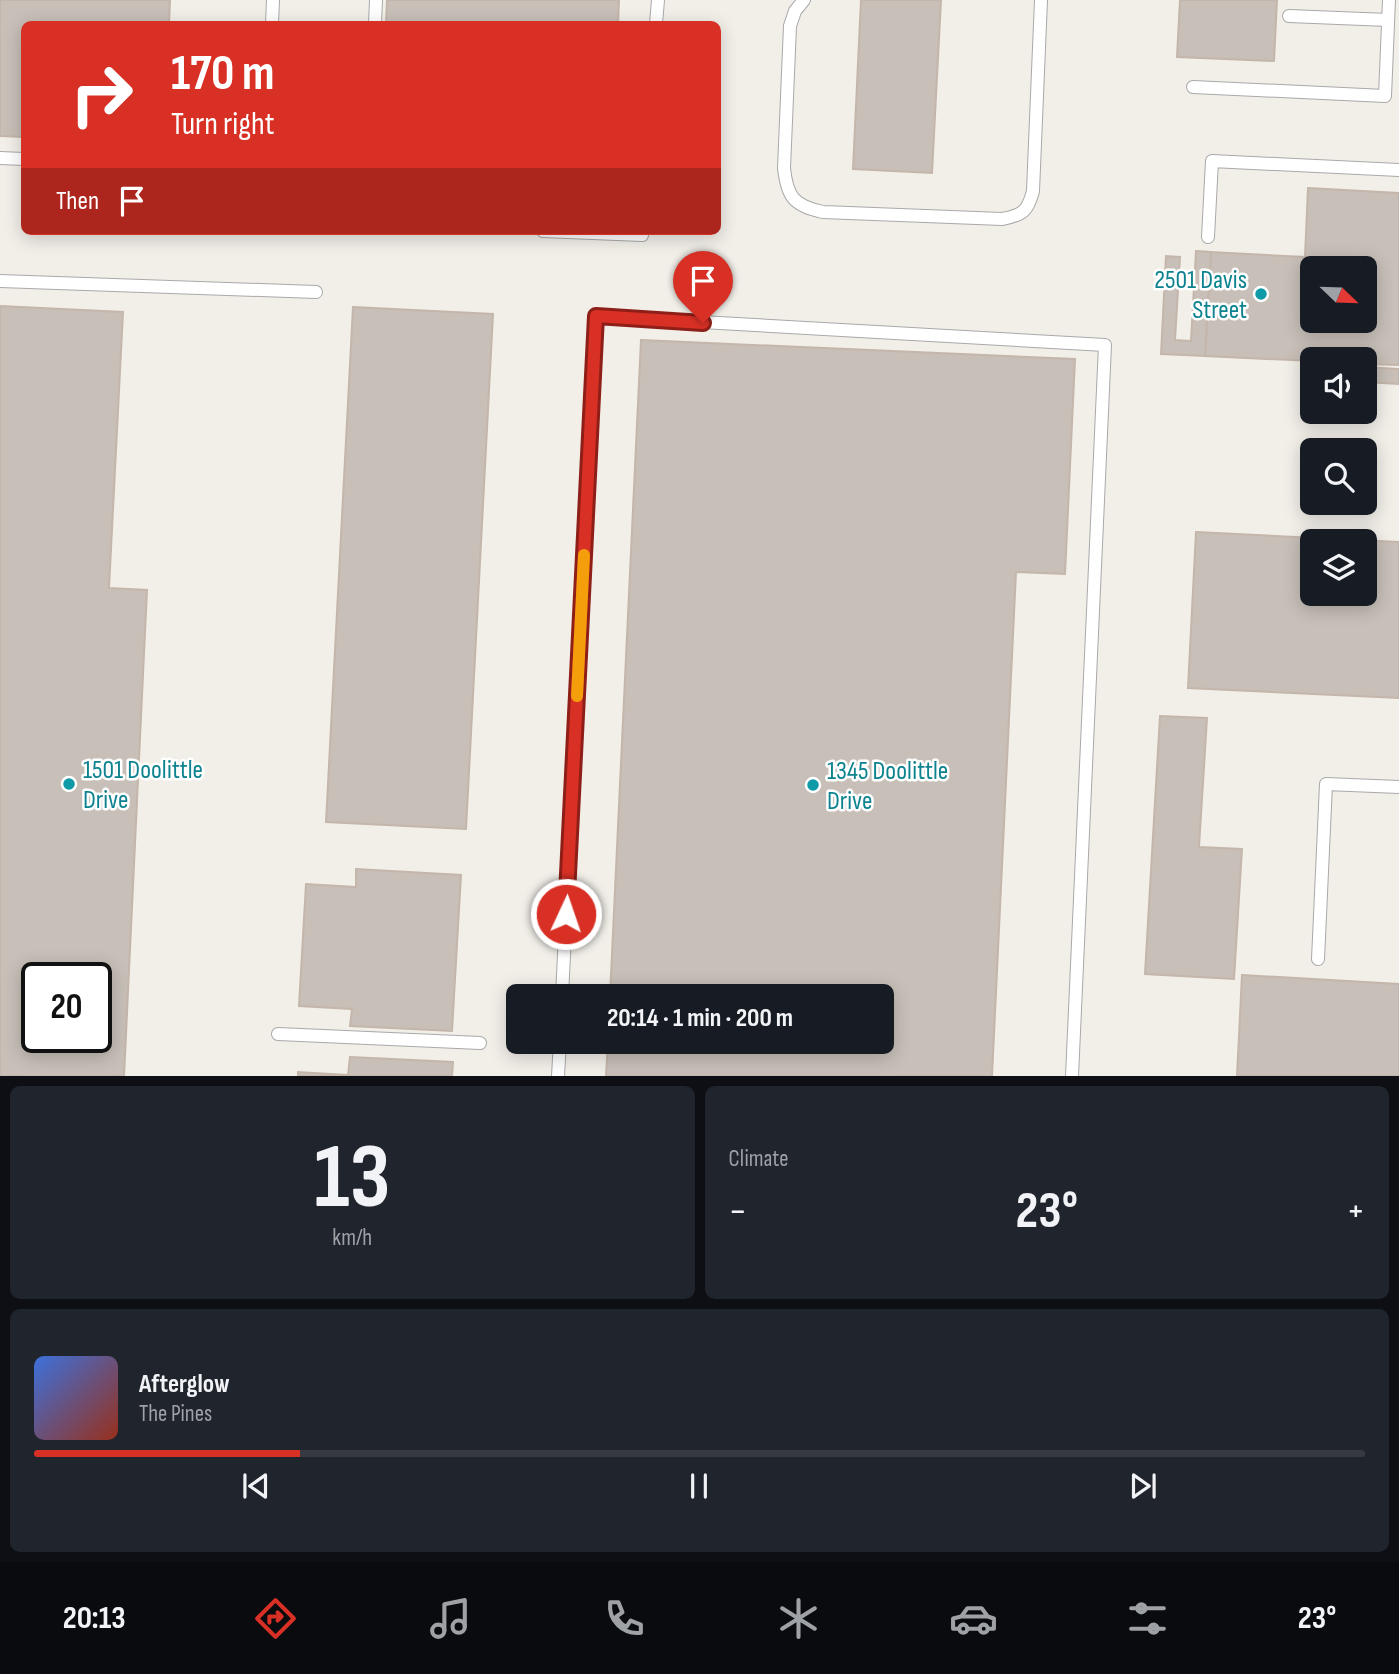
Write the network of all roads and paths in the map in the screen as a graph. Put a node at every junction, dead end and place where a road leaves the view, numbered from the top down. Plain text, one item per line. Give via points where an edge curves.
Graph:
1 (274, 0) edge
2 (376, 0) edge
3 (658, 0) edge
4 (804, 0) edge
5 (1041, 0) edge
6 (1389, 0) edge
7 (1289, 16) dead end
8 (1388, 20) junction
9 (272, 21) edge
10 (375, 21) edge
11 (656, 21) edge
12 (1193, 87) dead end
13 (1385, 96) junction
14 (1399, 97) edge
15 (0, 158) edge
16 (21, 159) edge
17 (1399, 170) edge
18 (1208, 237) dead end
19 (0, 281) edge
20 (316, 292) dead end
21 (1399, 787) edge
22 (1318, 959) dead end
23 (563, 984) edge
24 (278, 1034) dead end
25 (480, 1043) dead end
26 (559, 1054) edge
27 (558, 1076) edge
28 (1072, 1076) edge

1 - 9 lane
2 - 10 lane
3 - 11 lane
4 - 5 lane via 790,26 784,168 786,186 795,201 823,212 1002,219 1029,207 1033,191
6 - 8 lane
7 - 8 lane
8 - 13 lane
12 - 13 lane
13 - 14 lane
15 - 16 lane
17 - 18 lane via 1212,161
19 - 20 lane
21 - 22 lane via 1326,784
23 - 28 lane via 596,316 1105,345
24 - 25 lane
26 - 27 lane

